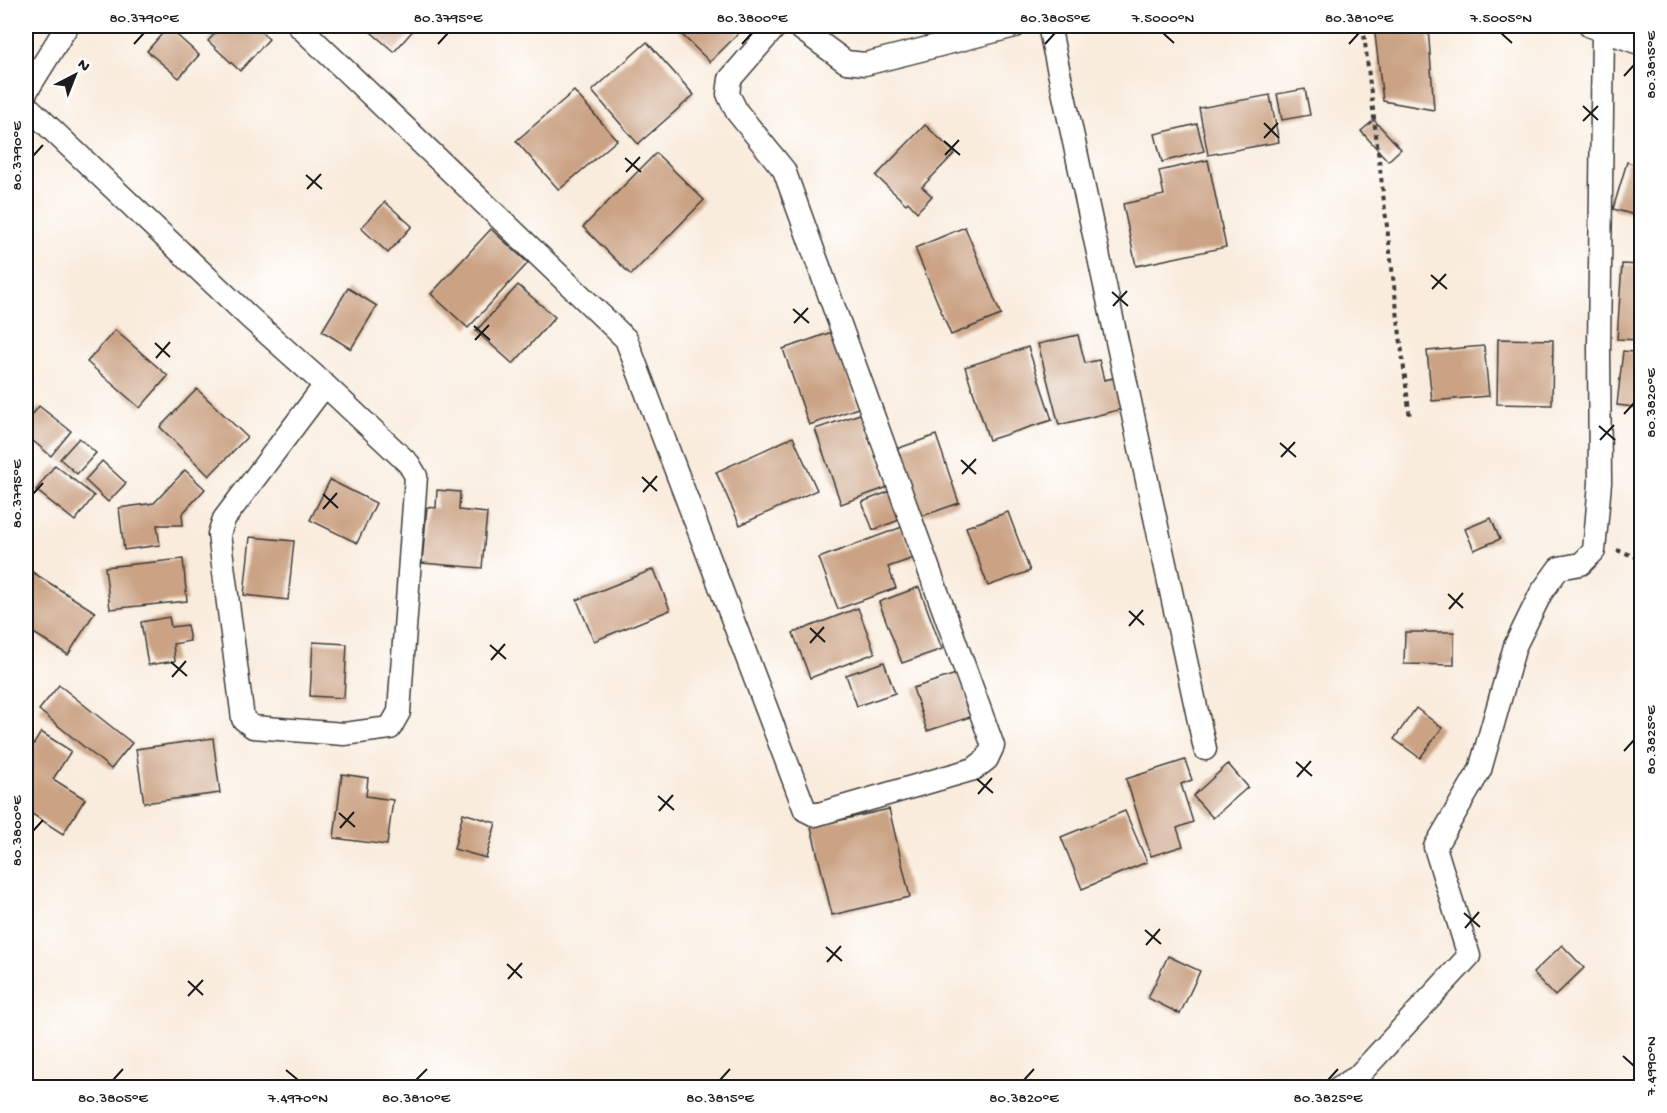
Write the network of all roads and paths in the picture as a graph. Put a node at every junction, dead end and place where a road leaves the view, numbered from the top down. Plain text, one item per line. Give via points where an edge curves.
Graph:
1 (67, 26) edge
2 (299, 26) edge
3 (776, 26) edge
4 (797, 26) edge
5 (1015, 26) edge
6 (1049, 26) edge
7 (1364, 26) edge
8 (1596, 28) edge
9 (1641, 44) edge
10 (26, 92) edge
11 (26, 105) edge
12 (325, 385) junction
13 (1410, 419) dead end
14 (1205, 749) dead end
15 (1338, 1088) edge

1 - 10 street
2 - 3 street via 626,339 805,810 815,815 974,770 987,759 993,746 784,170 737,112 728,94 730,79
4 - 5 street via 846,62 865,64
6 - 14 street
7 - 13 path
8 - 9 street
8 - 15 street via 1600,483 1594,551 1581,564 1558,568 1541,593 1515,646 1480,770 1435,847 1469,956 1358,1077
11 - 12 street
12 - 12 street via 409,464 416,476 399,712 390,728 344,734 253,727 243,719 219,534 224,519

